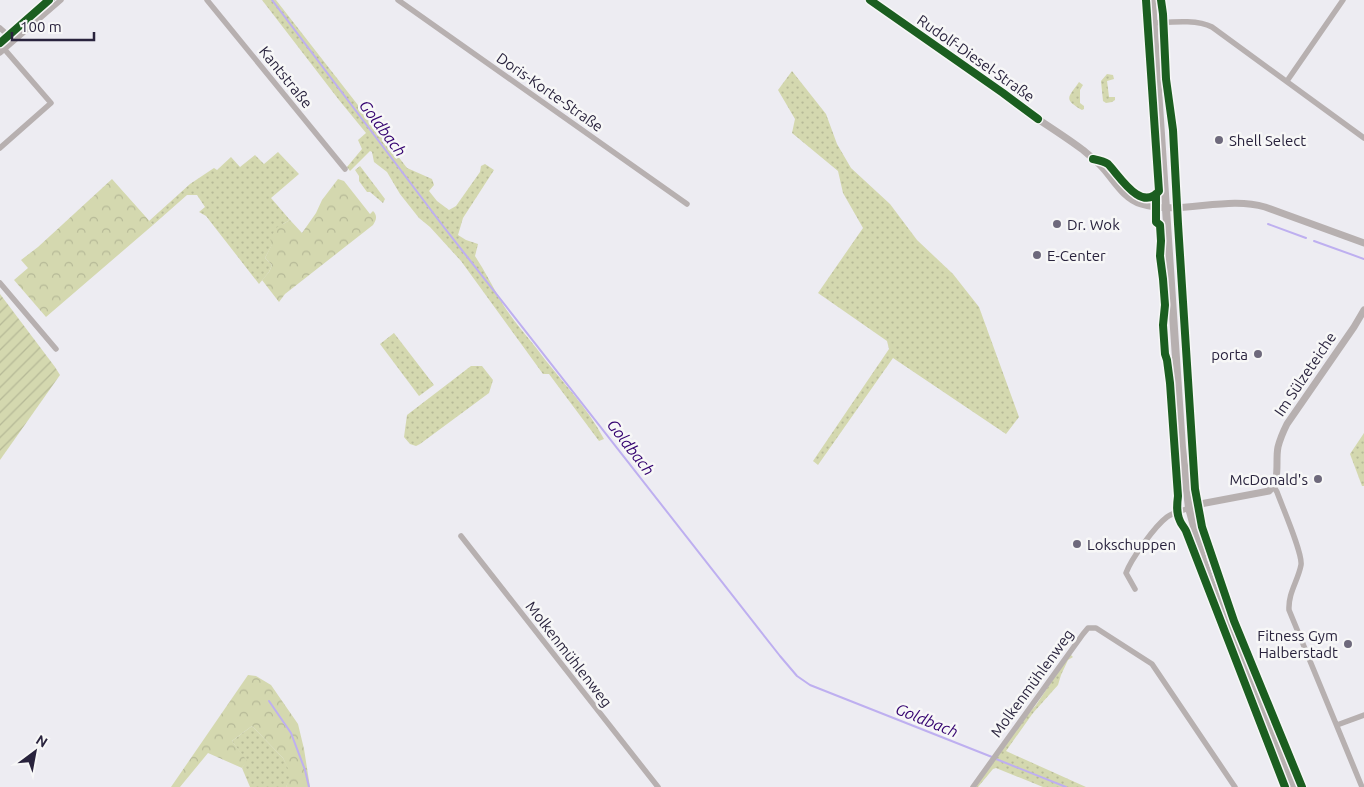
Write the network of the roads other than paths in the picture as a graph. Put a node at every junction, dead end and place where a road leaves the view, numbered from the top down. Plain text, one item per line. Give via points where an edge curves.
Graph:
1 (49, 0) edge
2 (61, 0) edge
3 (207, 0) edge
4 (398, 0) edge
5 (870, 0) edge
6 (1152, 0) edge
7 (1343, 0) edge
8 (1154, 23) junction
9 (0, 28) edge
10 (9, 36) junction
11 (1, 48) edge
12 (1287, 80) junction
13 (1364, 138) edge
14 (0, 148) edge
15 (345, 169) dead end
16 (688, 204) dead end
17 (1166, 207) junction
18 (1364, 243) edge
19 (0, 283) edge
20 (1364, 310) edge
21 (56, 350) dead end
22 (1274, 487) junction
23 (1189, 508) junction
24 (461, 536) dead end
25 (1135, 589) dead end
26 (1364, 715) edge
27 (1337, 726) junction
28 (658, 787) edge
29 (973, 787) edge
30 (1235, 787) edge
31 (1294, 787) edge
32 (1362, 787) edge

1 - 10 street
2 - 11 street
3 - 15 street, Kantstraße
4 - 16 street, Doris-Korte-Straße
5 - 17 street, Rudolf-Diesel-Straße via 1081,149 1130,198
6 - 8 main road
7 - 12 street
8 - 12 street via 1196,22 1208,25
8 - 17 main road
9 - 10 street
10 - 11 street
11 - 14 street via 51,103
12 - 13 street
17 - 18 street, Rudolf-Diesel-Straße via 1252,204
17 - 23 main road
19 - 21 street
20 - 22 street, Im Sülzeteiche via 1282,435
22 - 23 street
22 - 27 street, Im Sülzeteiche via 1301,554 1302,563 1288,602 1289,610
23 - 25 street via 1165,519 1129,566 1126,573
23 - 31 main road via 1213,588
24 - 28 street, Molkenmühlenweg
26 - 27 street
27 - 32 street
29 - 30 street, Molkenmühlenweg via 1088,628 1096,628 1152,664

